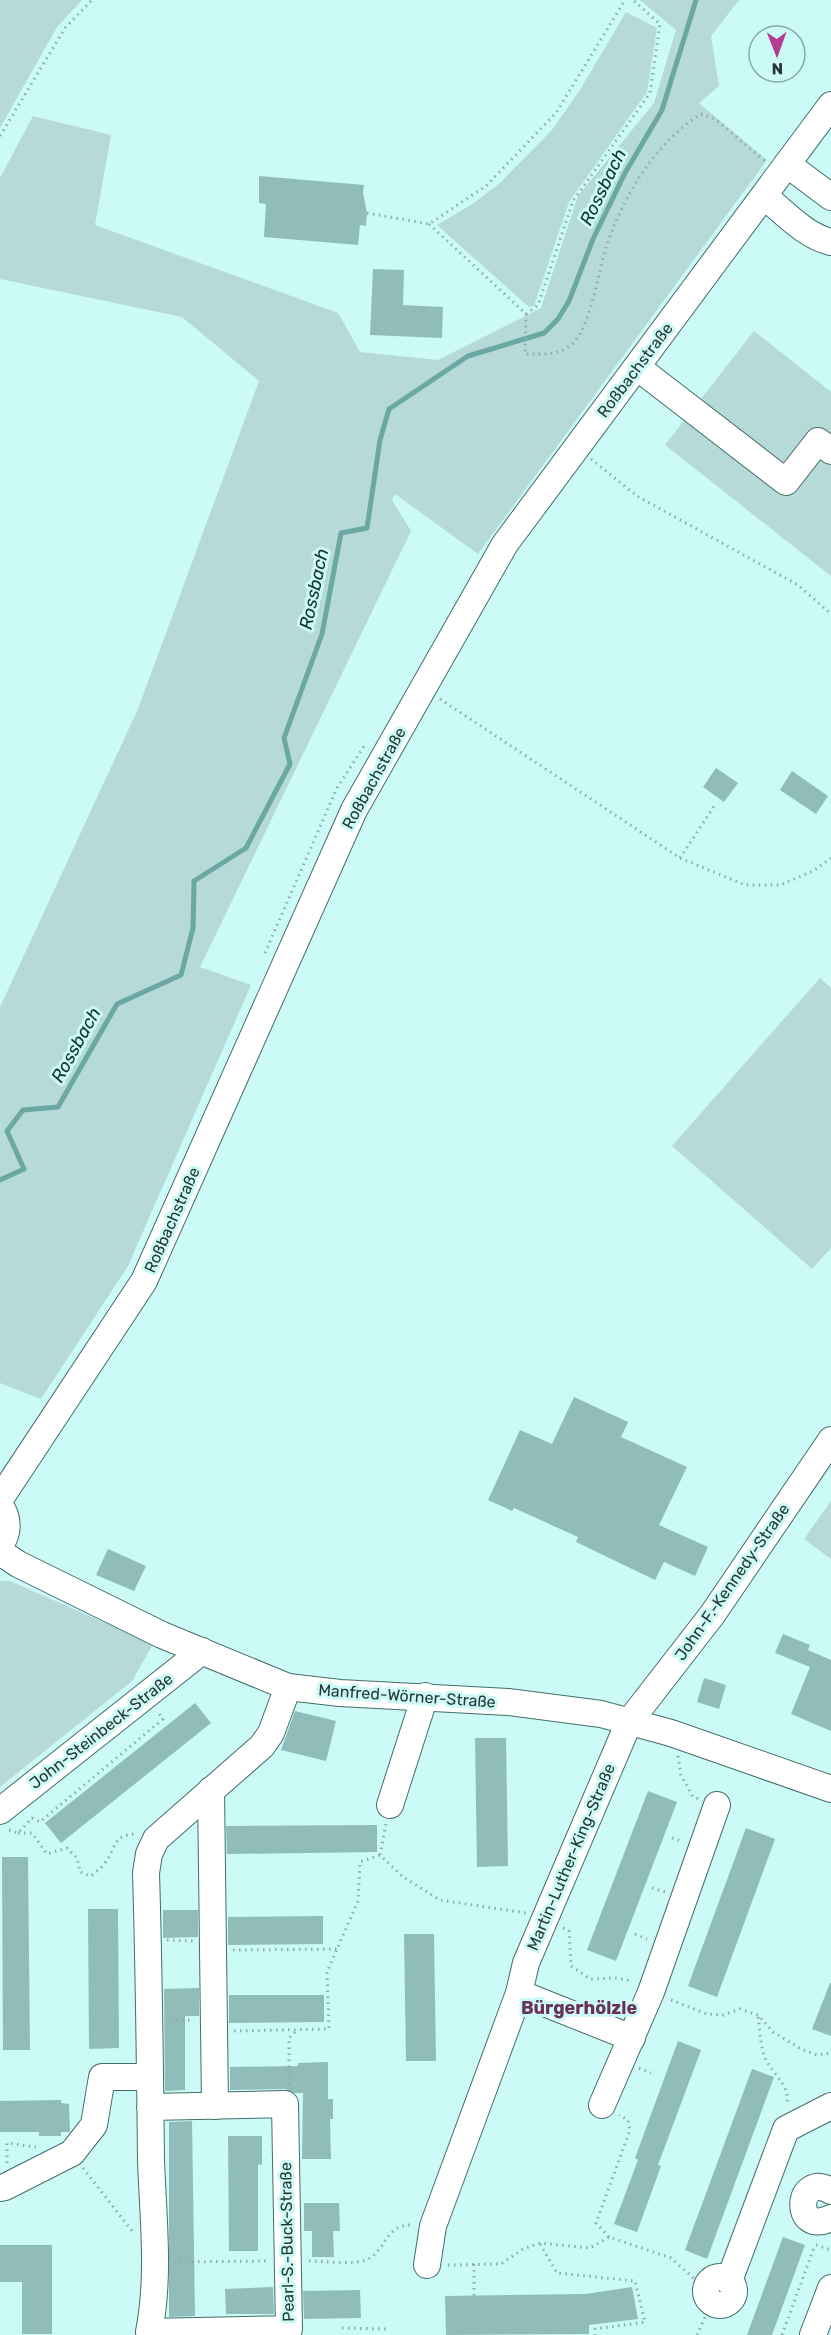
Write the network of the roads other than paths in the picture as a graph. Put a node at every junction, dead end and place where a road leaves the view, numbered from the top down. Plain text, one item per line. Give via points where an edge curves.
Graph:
1 (831, 105) edge
2 (778, 164) junction
3 (764, 196) junction
4 (831, 197) edge
5 (831, 242) edge
6 (637, 367) junction
7 (831, 451) edge
8 (831, 1440) edge
9 (0, 1499) edge
10 (0, 1506) edge
11 (0, 1545) edge
12 (0, 1552) edge
13 (202, 1651) junction
14 (288, 1687) junction
15 (425, 1696) junction
16 (629, 1722) junction
17 (831, 1789) edge
18 (211, 1790) junction
19 (390, 1805) road end
20 (717, 1805) road end
21 (0, 1811) edge
22 (519, 1993) junction
23 (632, 2038) junction
24 (150, 2077) junction
25 (602, 2105) road end
26 (215, 2106) junction
27 (831, 2106) edge
28 (150, 2107) junction
29 (829, 2185) edge
30 (0, 2187) edge
31 (831, 2219) edge
32 (427, 2265) road end
33 (831, 2288) edge
34 (716, 2291) road end
35 (813, 2335) edge

1 - 2 street, Roßbachstraße
2 - 3 street, Roßbachstraße
2 - 4 street
3 - 5 street via 803,228
3 - 6 street, Roßbachstraße
6 - 7 street via 786,482 818,441
6 - 9 street, Roßbachstraße via 506,544 354,810 144,1281
8 - 16 street, John-F.-Kennedy-Straße via 715,1611
10 - 11 street via 7,1521
12 - 13 street, Manfred-Wörner-Straße via 144,1626
13 - 14 street, Manfred-Wörner-Straße
13 - 21 street, John-Steinbeck-Straße
14 - 15 street, Manfred-Wörner-Straße
14 - 18 street via 262,1746
15 - 16 street, Manfred-Wörner-Straße via 565,1708
15 - 19 street
16 - 17 street, Manfred-Wörner-Straße
16 - 22 street, Martin-Luther-King-Straße via 544,1919
18 - 24 street, Pearl-S.-Buck-Straße via 156,1839 146,1873
18 - 26 street
20 - 23 street
22 - 23 street
22 - 32 street, Martin-Luther-King-Straße via 433,2226
23 - 25 street
24 - 28 street, Pearl-S.-Buck-Straße
24 - 30 street via 102,2077 94,2125 72,2153
26 - 28 street
26 - 28 street, Pearl-S.-Buck-Straße via 285,2104 289,2329 149,2332 154,2306
27 - 34 street via 786,2129
29 - 31 street via 809,2191 802,2207 813,2221
33 - 35 street

